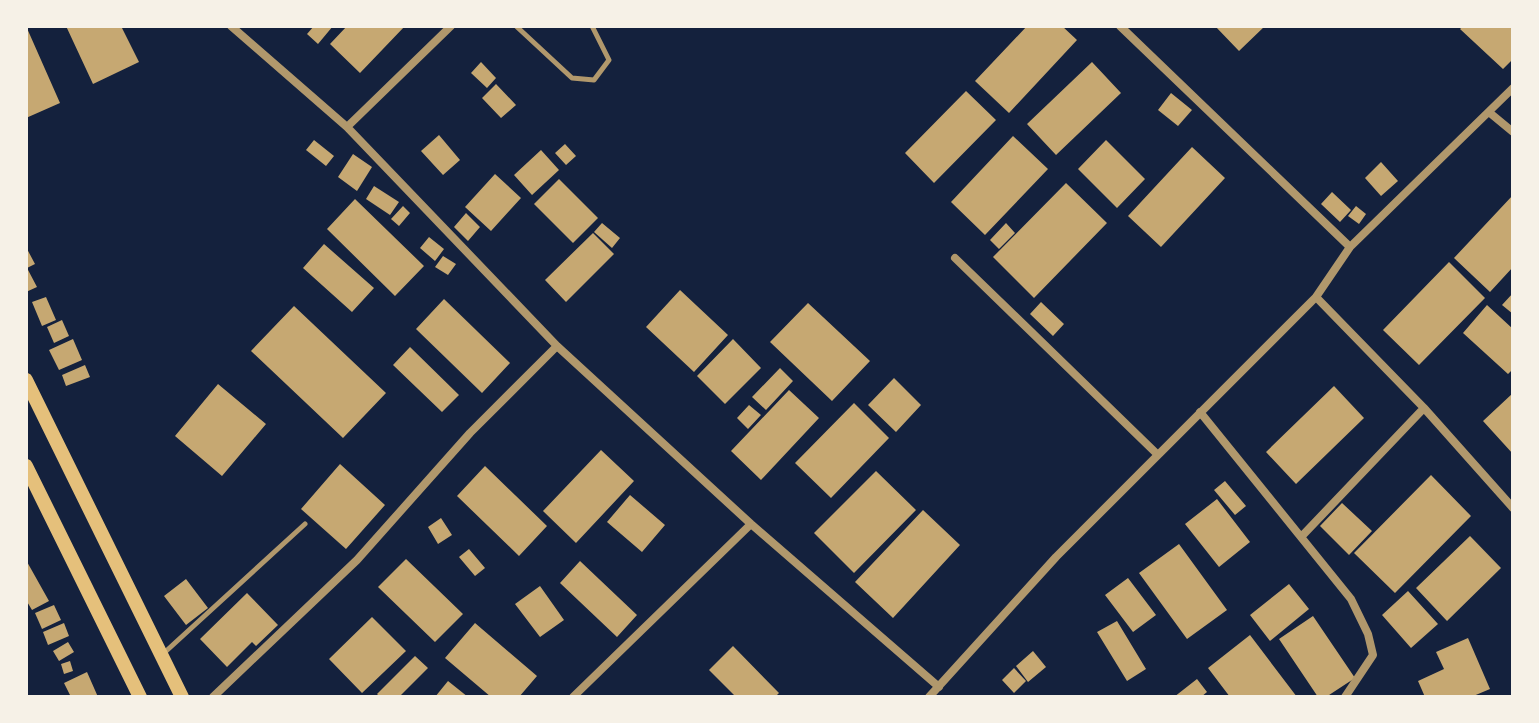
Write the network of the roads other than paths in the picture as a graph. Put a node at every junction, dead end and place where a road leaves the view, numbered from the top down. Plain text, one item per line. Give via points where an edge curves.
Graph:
1 (231, 26) edge
2 (451, 26) edge
3 (516, 26) edge
4 (592, 26) edge
5 (1120, 26) edge
6 (1513, 88) edge
7 (1490, 113) junction
8 (347, 127) junction
9 (1513, 132) edge
10 (1350, 247) junction
11 (955, 258) dead end
12 (1316, 297) junction
13 (557, 346) junction
14 (26, 380) edge
15 (1424, 408) junction
16 (1200, 412) junction
17 (1157, 454) junction
18 (26, 466) edge
19 (1513, 508) edge
20 (305, 524) dead end
21 (751, 524) junction
22 (1302, 536) junction
23 (161, 656) junction
24 (939, 687) junction
25 (140, 697) edge
26 (182, 697) edge
27 (213, 697) edge
28 (573, 697) edge
29 (929, 697) edge
30 (1345, 697) edge

1 - 8 street
2 - 8 street
3 - 4 lane via 572,78 594,80 609,60
5 - 10 street
6 - 7 street
7 - 9 street
7 - 10 street
8 - 13 street
10 - 12 street
11 - 17 street
12 - 15 street
12 - 16 street
13 - 21 street
13 - 27 street via 470,433 357,560
14 - 23 main road
15 - 19 street
15 - 22 street
16 - 17 street
16 - 22 street
17 - 24 street
18 - 25 main road
20 - 23 lane
21 - 24 street
21 - 28 street
22 - 30 street via 1351,599 1368,634 1373,655
23 - 26 main road
24 - 29 street

